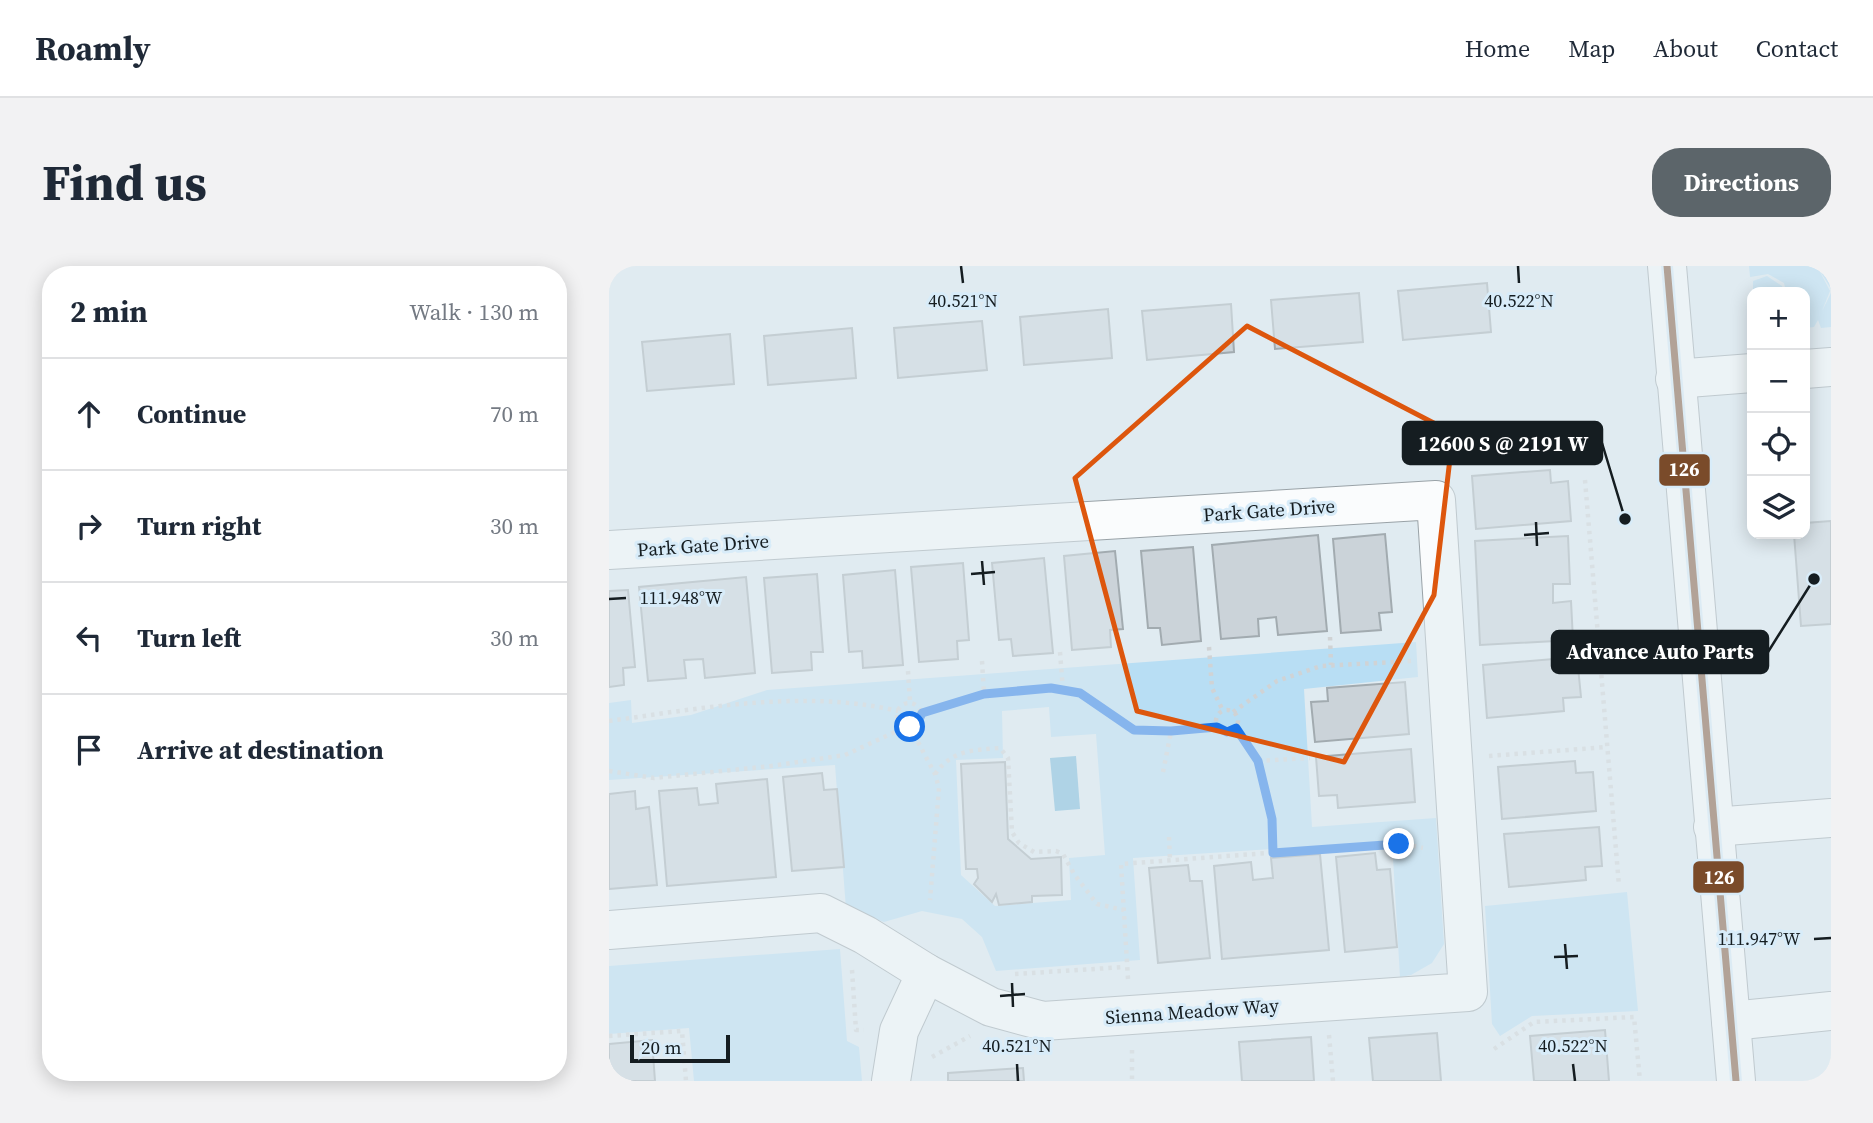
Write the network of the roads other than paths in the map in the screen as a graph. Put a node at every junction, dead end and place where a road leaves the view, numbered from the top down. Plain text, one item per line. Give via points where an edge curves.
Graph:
1 (1667, 266) edge
2 (1831, 367) edge
3 (1810, 369) edge
4 (1747, 373) edge
5 (1675, 379) junction
6 (609, 550) edge
7 (1831, 818) edge
8 (1713, 827) junction
9 (609, 930) edge
10 (926, 973) junction
11 (1468, 992) joint
12 (1831, 1011) edge
13 (1731, 1021) junction
14 (891, 1081) edge
15 (1736, 1081) edge

1 - 5 street
2 - 3 street
4 - 5 street
5 - 8 street
6 - 11 street, Park Gate Drive via 1436,500
7 - 8 street
8 - 13 street
9 - 10 street, Sienna Meadow Way via 821,913
10 - 11 street, Sienna Meadow Way via 991,1007 1043,1021
10 - 14 street via 899,1031
12 - 13 street
13 - 15 street

